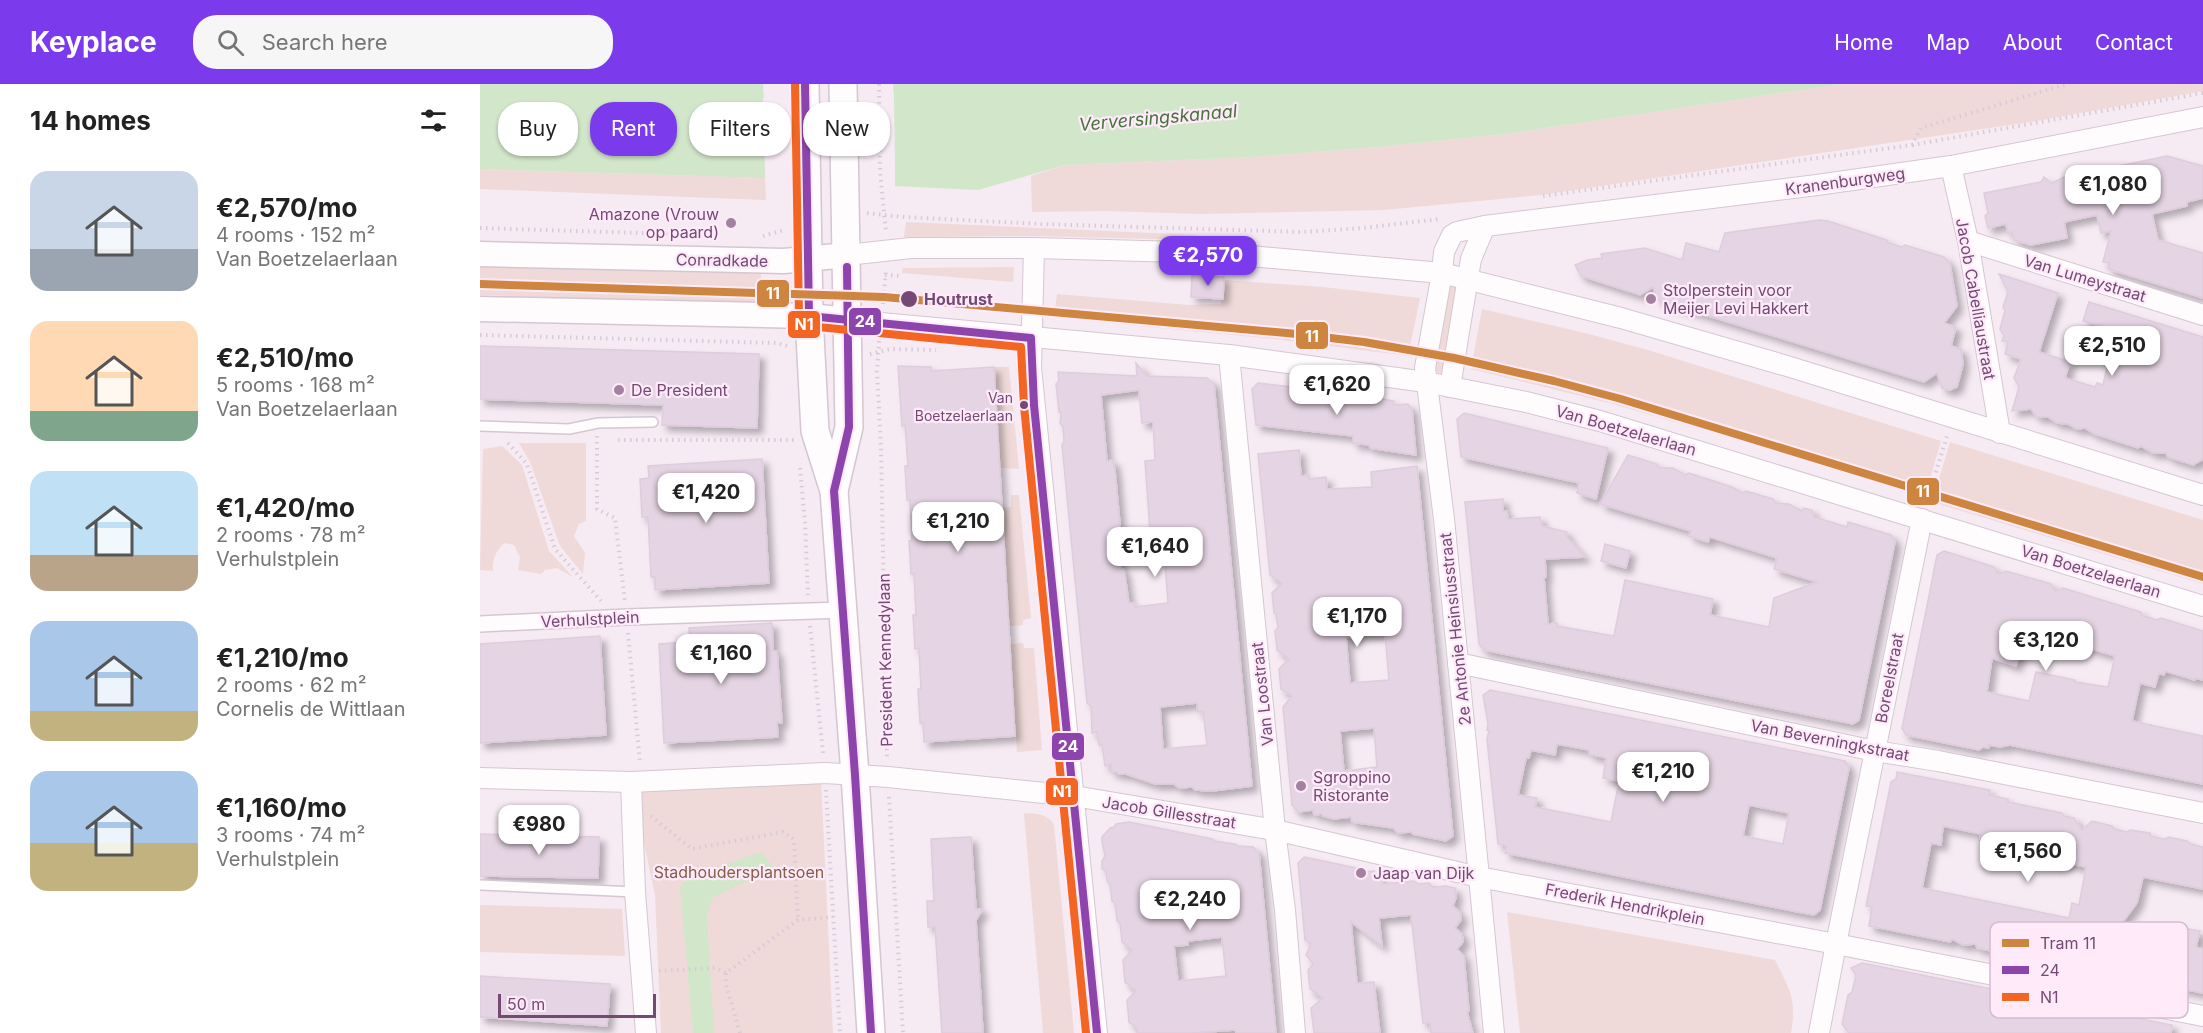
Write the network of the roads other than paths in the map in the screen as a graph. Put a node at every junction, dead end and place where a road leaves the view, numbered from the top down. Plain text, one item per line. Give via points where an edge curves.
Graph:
1 (805, 90) edge
2 (843, 90) edge
3 (2203, 117) edge
4 (1951, 166) junction
5 (1485, 226) junction
6 (1968, 241) junction
7 (1034, 248) junction
8 (480, 254) edge
9 (847, 255) junction
10 (808, 260) junction
11 (1442, 273) junction
12 (1468, 279) junction
13 (480, 309) edge
14 (2203, 315) edge
15 (809, 316) junction
16 (848, 320) junction
17 (1031, 338) junction
18 (1229, 355) junction
19 (1426, 382) junction
20 (1450, 387) junction
21 (653, 422) dead end
22 (480, 426) edge
23 (2000, 433) junction
24 (834, 491) junction
25 (2203, 495) edge
26 (1922, 519) junction
27 (2203, 606) edge
28 (843, 610) junction
29 (480, 624) edge
30 (1458, 663) junction
31 (1875, 751) junction
32 (855, 775) junction
33 (480, 778) edge
34 (631, 782) junction
35 (1074, 796) junction
36 (2203, 813) edge
37 (1275, 830) junction
38 (1479, 877) junction
39 (480, 885) edge
40 (635, 892) junction
41 (1836, 944) junction
42 (1990, 974) edge
43 (2188, 1013) edge
44 (2203, 1016) edge
45 (645, 1033) edge
46 (871, 1033) edge
47 (1096, 1033) edge
48 (1295, 1033) edge
49 (1494, 1033) edge
50 (1819, 1033) edge

1 - 10 main road, President Kennedylaan
2 - 9 main road, President Kennedylaan
3 - 4 street, Kranenburgweg
4 - 5 street, Kranenburgweg
4 - 6 street, Jacob Cabelliaustraat
5 - 11 street, Kranenburgweg via 1452,235 1444,252
5 - 12 street via 1474,247
6 - 14 street, Van Lumeystraat
6 - 23 street, Jacob Cabelliaustraat
7 - 9 street, Conradkade via 911,248
7 - 11 street via 1234,254
7 - 17 street
8 - 10 street, Conradkade
9 - 10 street, Conradkade
9 - 16 main road, President Kennedylaan
10 - 15 main road, President Kennedylaan
11 - 12 street
11 - 19 street, Kranenburgweg via 1425,368
12 - 20 street
12 - 23 street via 1632,321
13 - 15 street
15 - 16 street
15 - 24 main road, President Kennedylaan via 815,431
16 - 17 street
16 - 24 main road, President Kennedylaan via 849,427
17 - 18 street, Van Boetzelaerlaan
17 - 35 street via 1034,405
18 - 19 street, Van Boetzelaerlaan
18 - 37 street, Van Loostraat
19 - 20 street, Van Boetzelaerlaan
19 - 30 street, 2e Antonie Heinsiusstraat
20 - 26 street, Van Boetzelaerlaan via 1600,421
21 - 22 lane via 598,423 569,429
23 - 25 street
24 - 28 main road, President Kennedylaan
26 - 27 street, Van Boetzelaerlaan
26 - 31 street, Boreelstraat
28 - 29 street, Verhulstplein
28 - 32 main road, President Kennedylaan
30 - 31 street, Van Beverningkstraat
30 - 38 street, 2e Antonie Heinsiusstraat
31 - 36 street, Van Beverningkstraat
31 - 41 street, Boreelstraat
32 - 34 street
32 - 35 street, Jacob Gillesstraat
32 - 46 main road, President Kennedylaan
33 - 34 street
34 - 40 street
35 - 37 street, Jacob Gillesstraat
35 - 47 street
37 - 38 street, Jacob Gillesstraat
37 - 48 street, Van Loostraat
38 - 41 street, Frederik Hendrikplein
38 - 49 street
39 - 40 lane
40 - 45 street
41 - 42 street, Frederik Hendrikplein
41 - 50 street
43 - 44 street, Frederik Hendrikplein

